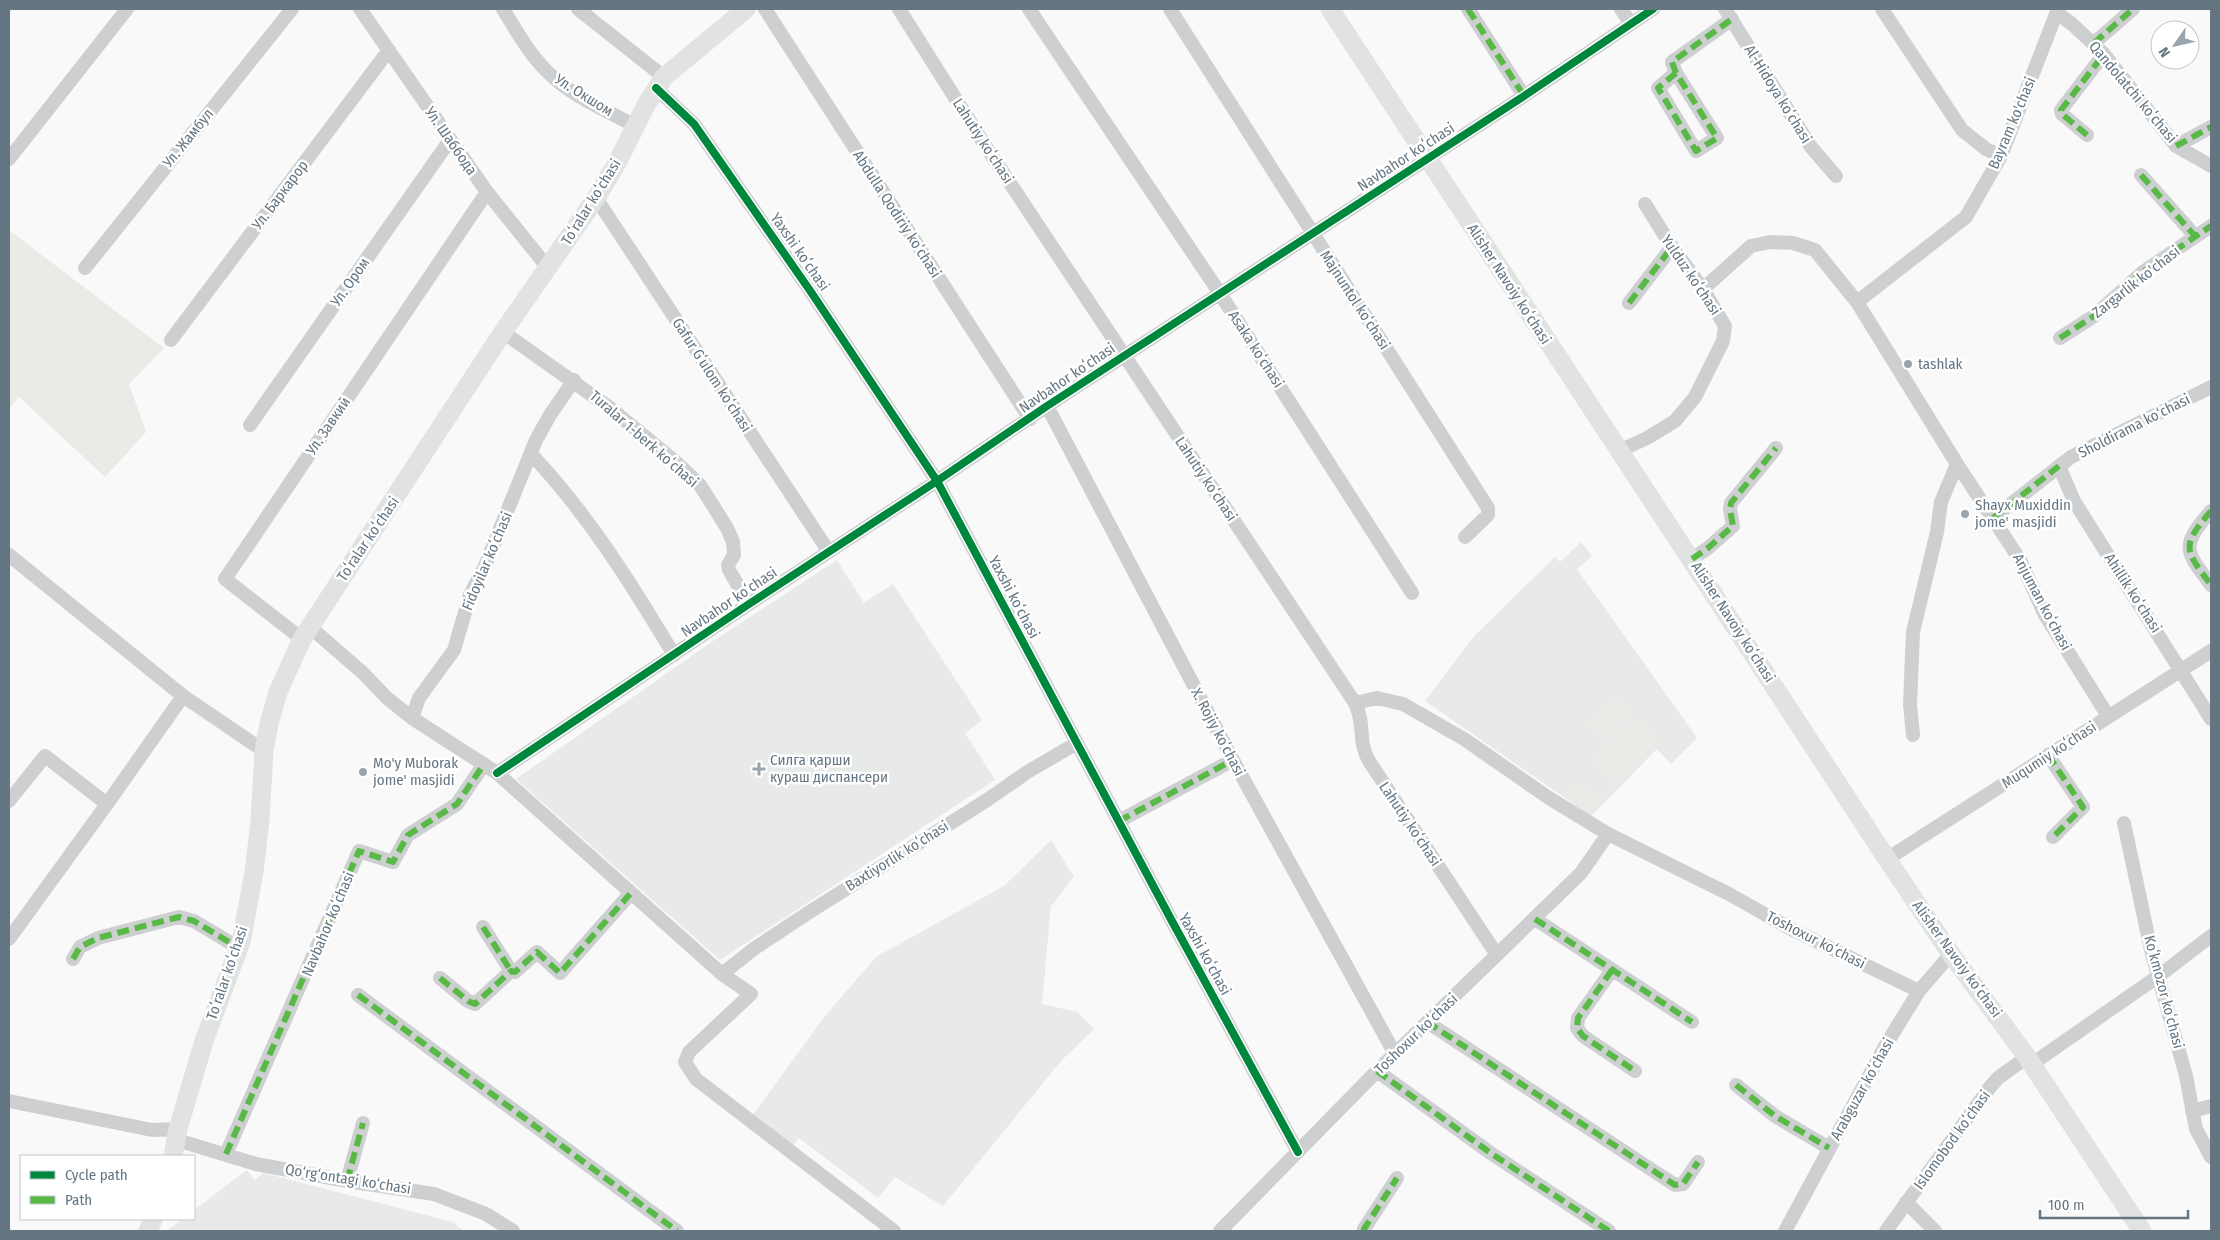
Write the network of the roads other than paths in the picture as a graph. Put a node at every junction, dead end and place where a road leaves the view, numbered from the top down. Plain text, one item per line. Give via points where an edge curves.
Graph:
1 (127, 9) edge
2 (292, 9) edge
3 (360, 9) edge
4 (502, 9) edge
5 (578, 9) edge
6 (746, 9) edge
7 (765, 9) edge
8 (899, 9) edge
9 (1030, 9) edge
10 (1170, 9) edge
11 (1330, 9) edge
12 (1468, 9) edge
13 (1621, 9) edge
14 (1653, 9) edge
15 (1882, 9) edge
16 (2133, 9) edge
17 (2058, 11) edge
18 (1728, 14) edge
19 (1631, 24) junction
20 (2094, 43) junction
21 (388, 50) junction
22 (2104, 54) junction
23 (1676, 73) junction
24 (660, 82) junction
25 (1524, 96) junction
26 (636, 126) junction
27 (2211, 127) edge
28 (2087, 136) dead end
29 (450, 140) junction
30 (2176, 146) junction
31 (2001, 156) junction
32 (9, 159) edge
33 (1427, 159) junction
34 (2211, 166) edge
35 (2142, 175) dead end
36 (1836, 176) dead end
37 (486, 192) junction
38 (596, 198) junction
39 (1645, 204) dead end
40 (2211, 226) edge
41 (1313, 234) junction
42 (2195, 236) junction
43 (1672, 247) junction
44 (85, 268) dead end
45 (549, 268) junction
46 (1704, 289) junction
47 (1221, 295) junction
48 (1629, 302) dead end
49 (1857, 302) junction
50 (503, 332) junction
51 (2060, 338) dead end
52 (172, 340) dead end
53 (1125, 356) junction
54 (574, 380) junction
55 (2211, 387) edge
56 (1047, 406) junction
57 (1030, 419) junction
58 (250, 425) dead end
59 (1776, 448) dead end
60 (1619, 451) junction
61 (530, 454) junction
62 (1958, 464) junction
63 (2059, 466) junction
64 (938, 481) junction
65 (2211, 511) edge
66 (1993, 518) junction
67 (1465, 537) dead end
68 (829, 552) junction
69 (9, 555) edge
70 (1692, 559) junction
71 (2211, 586) edge
72 (1412, 593) dead end
73 (748, 604) junction
74 (306, 633) junction
75 (2211, 651) edge
76 (674, 655) junction
77 (2182, 670) junction
78 (183, 696) junction
79 (1355, 703) junction
80 (2108, 716) junction
81 (412, 718) junction
82 (2211, 719) edge
83 (1913, 735) dead end
84 (1077, 743) junction
85 (264, 751) junction
86 (2048, 755) junction
87 (1232, 760) junction
88 (484, 764) junction
89 (497, 773) junction
90 (9, 801) edge
91 (107, 804) junction
92 (1119, 821) junction
93 (2124, 823) dead end
94 (1608, 834) junction
95 (2053, 837) dead end
96 (1887, 859) junction
97 (630, 894) junction
98 (1535, 919) junction
99 (483, 927) dead end
100 (2211, 936) edge
101 (9, 939) edge
102 (239, 948) junction
103 (1951, 954) junction
104 (1497, 955) junction
105 (72, 958) dead end
106 (1612, 970) junction
107 (511, 971) junction
108 (722, 974) junction
109 (2160, 976) junction
110 (440, 978) dead end
111 (1919, 991) junction
112 (358, 996) dead end
113 (1427, 1022) junction
114 (1692, 1022) dead end
115 (1395, 1054) junction
116 (2030, 1060) junction
117 (1377, 1071) junction
118 (1635, 1071) dead end
119 (1736, 1085) dead end
120 (9, 1101) edge
121 (2211, 1106) edge
122 (2192, 1111) junction
123 (363, 1123) dead end
124 (176, 1142) edge
125 (1829, 1148) junction
126 (1298, 1152) junction
127 (226, 1154) junction
128 (2211, 1157) edge
129 (1698, 1162) dead end
130 (1397, 1178) dead end
131 (347, 1181) junction
132 (1906, 1202) junction
133 (513, 1231) edge
134 (677, 1231) edge
135 (893, 1231) edge
136 (1220, 1231) edge
137 (1365, 1231) edge
138 (1609, 1231) edge
139 (1785, 1231) edge
140 (1886, 1231) edge
141 (1936, 1231) edge
142 (2142, 1231) edge

1 - 32 street
2 - 44 street, Ул. Жамбул
3 - 21 street, Ул. Шаббода
4 - 26 street, Ул. Окшом via 553,78
5 - 24 street, Yaxshi koʻchasi
6 - 24 main road, Toʻralar koʻchasi via 677,64
7 - 57 street, Abdulla Qodiriy koʻchasi
8 - 53 street, Lahutiy koʻchasi
9 - 47 street, Asaka koʻchasi
10 - 41 street, Majnuntol koʻchasi
11 - 33 main road, Alisher Navoiy koʻchasi
12 - 25 street
13 - 19 street
14 - 19 street, Navbahor koʻchasi
15 - 31 street via 1962,130
16 - 20 street
17 - 20 street, Qandolatchi koʻchasi
17 - 31 street, Bayram ko'chasi
18 - 23 street via 1672,62
18 - 36 street, Al-Hidoya koʻchasi via 1811,147
19 - 25 street, Navbahor koʻchasi
20 - 22 street, Qandolatchi koʻchasi
21 - 29 street, Ул. Шаббода
21 - 52 street, Ул. Баркарор
22 - 28 street via 2061,110
22 - 30 street, Qandolatchi koʻchasi
23 - 23 street via 1717,138 1696,151 1658,88
24 - 26 main road, Toʻralar koʻchasi
24 - 64 street, Yaxshi koʻchasi via 694,124
25 - 33 street, Navbahor koʻchasi
26 - 38 main road, Toʻralar koʻchasi
27 - 30 street
29 - 37 street, Ул. Шаббода
29 - 58 street, Ул. Ором
30 - 34 street, Qandolatchi koʻchasi
31 - 49 street, Bayram ko'chasi via 1966,217
33 - 41 street, Navbahor koʻchasi
33 - 60 main road, Alisher Navoiy koʻchasi
35 - 42 street
37 - 45 street, Ул. Шаббода
37 - 74 street, Ул. Завкий via 225,579
38 - 45 main road, Toʻralar koʻchasi
38 - 68 street, Gafur Gʻulom koʻchasi
39 - 43 street, Yulduz koʻchasi
40 - 42 street, Zargarlik ko'chasi
41 - 47 street, Navbahor koʻchasi
41 - 67 street, Majnuntol koʻchasi via 1488,508 1488,515
42 - 51 street, Zargarlik ko'chasi via 2143,272 2094,316
43 - 46 street, Yulduz koʻchasi
43 - 48 street
45 - 50 main road, Toʻralar koʻchasi
46 - 49 street, Anjuman koʻchasi via 1751,246 1770,242 1792,243 1815,250
46 - 60 street, Yulduz koʻchasi via 1725,326 1723,340 1695,396 1674,421
47 - 53 street, Navbahor koʻchasi
47 - 72 street, Asaka koʻchasi
49 - 62 street, Anjuman koʻchasi
50 - 54 street, Turalar 1-berk koʻchasi
50 - 74 main road, Toʻralar koʻchasi
53 - 56 street, Navbahor koʻchasi
53 - 79 street, Lahutiy koʻchasi
54 - 61 street, Fidoyilar koʻchasi via 550,415
54 - 73 street, Turalar 1-berk koʻchasi via 700,485 733,542 734,555 728,565 729,570
55 - 63 street, Sholdirama ko‘chasi
56 - 57 street, Navbahor koʻchasi
56 - 87 street, X. Rojiy koʻchasi
57 - 64 street, Navbahor koʻchasi
59 - 70 street via 1731,503 1733,526
60 - 70 main road, Alisher Navoiy koʻchasi
61 - 76 street via 600,538
61 - 81 street, Fidoyilar koʻchasi via 470,595 454,650 419,698
62 - 66 street, Anjuman koʻchasi
62 - 83 street via 1941,502 1913,632 1910,704
63 - 66 street, Sholdirama ko‘chasi
63 - 77 street, Ahillik koʻchasi via 2074,501
64 - 68 street, Navbahor koʻchasi
64 - 84 street, Yaxshi koʻchasi
65 - 71 street via 2196,529 2188,546 2190,557
66 - 80 street, Anjuman koʻchasi via 2020,560 2045,614
68 - 73 street, Navbahor koʻchasi
69 - 78 street
70 - 96 main road, Alisher Navoiy koʻchasi
73 - 76 street, Navbahor koʻchasi
74 - 81 street via 350,662
74 - 85 main road, Toʻralar koʻchasi via 278,692
75 - 77 street, Muqumiy koʻchasi
76 - 89 street, Navbahor koʻchasi
77 - 80 street, Muqumiy koʻchasi
77 - 82 street, Ahillik koʻchasi
78 - 85 street
78 - 91 street
79 - 94 street, Toshoxur koʻchasi via 1377,698 1403,704 1464,739
79 - 104 street, Lahutiy koʻchasi via 1361,716 1362,746 1369,761
80 - 86 street, Muqumiy koʻchasi
81 - 88 street
84 - 92 street, Yaxshi koʻchasi
84 - 108 street, Baxtiyorlik koʻchasi via 800,918
85 - 102 main road, Toʻralar koʻchasi via 254,872
86 - 95 street via 2083,807
86 - 96 street, Muqumiy koʻchasi
87 - 92 street
87 - 115 street, X. Rojiy koʻchasi
88 - 89 street
88 - 127 street, Navbahor koʻchasi via 457,804 408,836 393,862 359,851
89 - 97 street
90 - 91 street via 46,756
91 - 101 street
92 - 126 street, Yaxshi koʻchasi
93 - 109 street, Koʻkmozor koʻchasi via 2151,950
94 - 98 street, Toshoxur koʻchasi via 1581,874
94 - 111 street, Toshoxur koʻchasi
96 - 103 main road, Alisher Navoiy koʻchasi
97 - 107 street via 560,973 537,952 516,972
97 - 108 street
98 - 104 street, Toshoxur koʻchasi
98 - 106 street
99 - 107 street
100 - 109 street, Islomobod koʻchasi
102 - 105 street via 194,921 179,917 98,938 80,947
102 - 124 main road, Toʻralar koʻchasi via 204,1041
103 - 111 street, Arabguzar koʻchasi
103 - 116 main road, Alisher Navoiy koʻchasi
104 - 113 street, Toshoxur koʻchasi
106 - 114 street
106 - 118 street via 1578,1018 1577,1028 1583,1036
107 - 110 street via 475,1004
108 - 135 street via 751,994 689,1052 686,1062 690,1071 696,1079
109 - 116 street, Islomobod koʻchasi
109 - 122 street, Koʻkmozor koʻchasi
111 - 125 street, Arabguzar koʻchasi
112 - 134 street
113 - 115 street, Toshoxur koʻchasi
113 - 129 street via 1675,1185 1683,1184
115 - 117 street, Toshoxur koʻchasi
116 - 132 street, Islomobod koʻchasi via 1998,1078 1990,1087
116 - 142 main road, Alisher Navoiy koʻchasi
117 - 126 street, Toshoxur koʻchasi
117 - 138 street via 1492,1154
119 - 125 street via 1775,1116
120 - 124 street, Qo‘rg‘ontagi ko‘chasi via 152,1130
121 - 122 street
122 - 128 street, Koʻkmozor koʻchasi via 2196,1130
123 - 131 street
124 - 127 street, Qo‘rg‘ontagi ko‘chasi
125 - 139 street, Arabguzar koʻchasi
126 - 136 street, Toshoxur koʻchasi
127 - 131 street, Qo‘rg‘ontagi ko‘chasi via 256,1164
130 - 137 street
131 - 133 street, Qo‘rg‘ontagi ko‘chasi via 434,1194 486,1214
132 - 140 street, Islomobod koʻchasi
132 - 141 street

